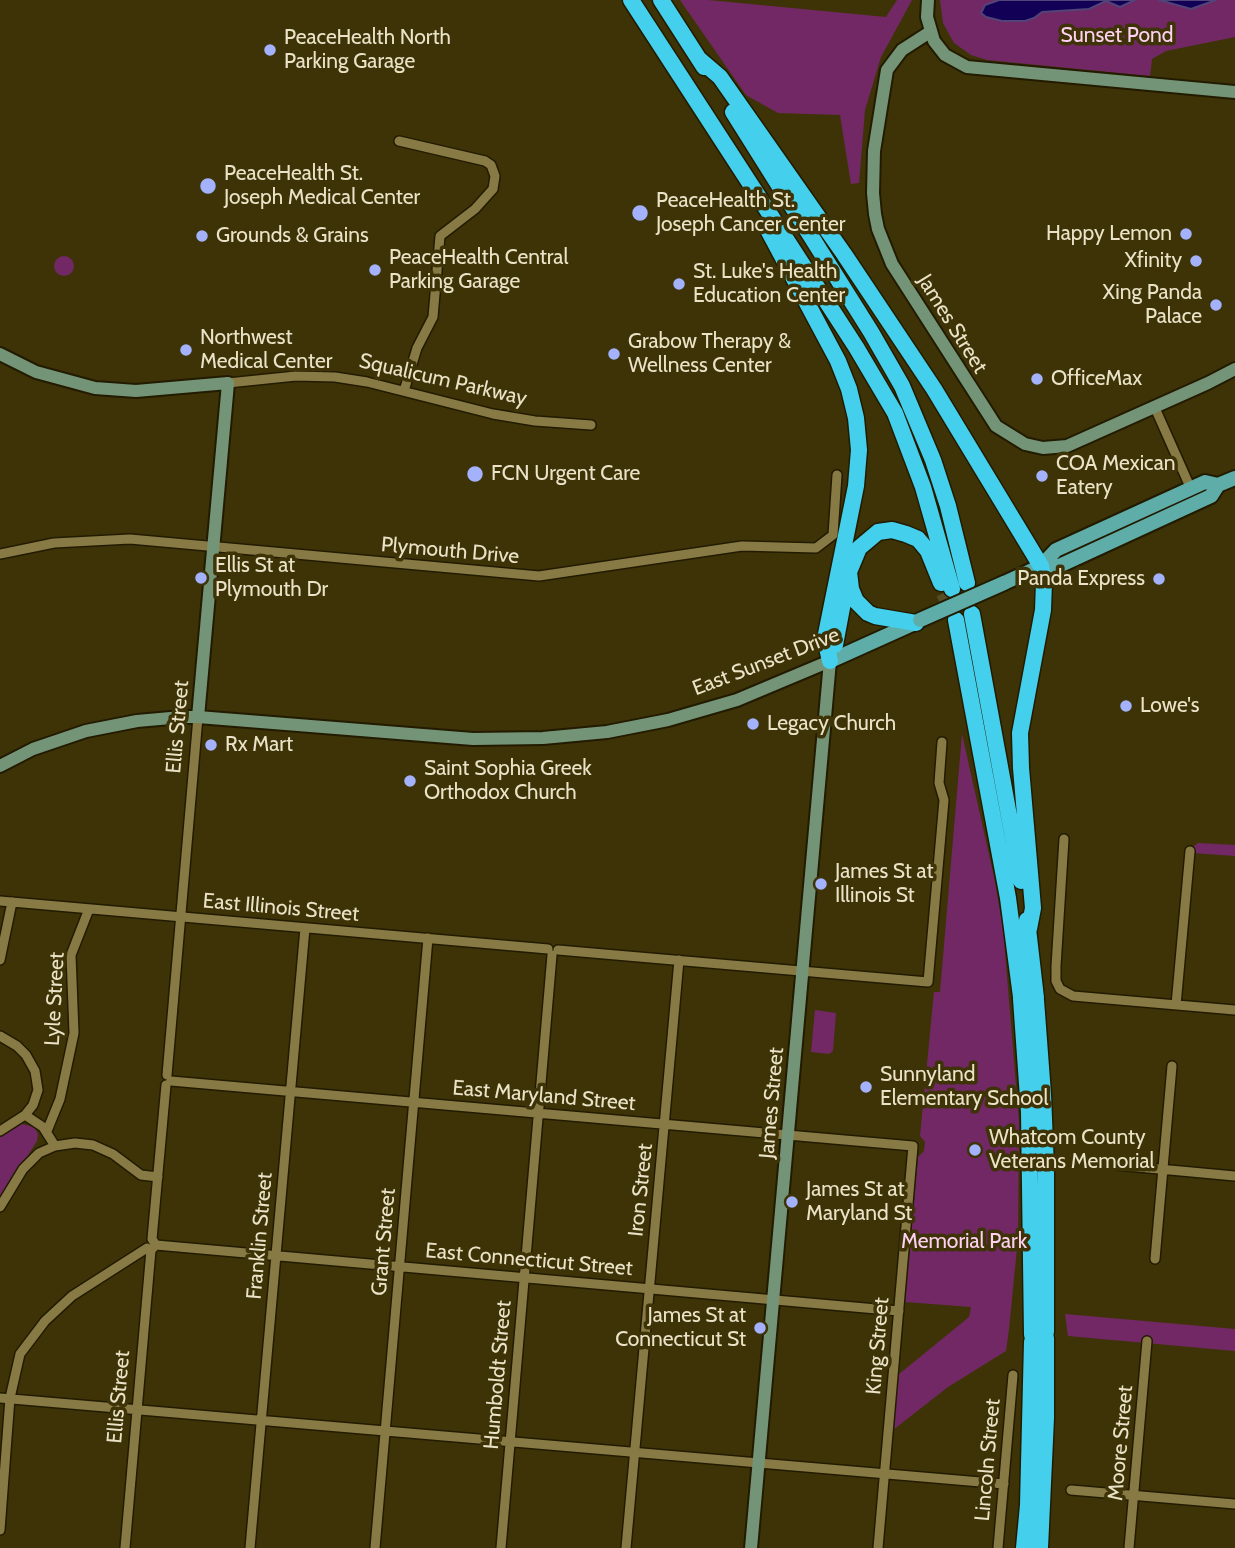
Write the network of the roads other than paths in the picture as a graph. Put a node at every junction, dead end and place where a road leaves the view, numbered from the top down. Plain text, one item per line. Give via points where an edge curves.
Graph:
1 (631, 0) edge
2 (661, 0) edge
3 (929, 0) edge
4 (930, 32) junction
5 (699, 59) junction
6 (1235, 92) edge
7 (399, 141) dead end
8 (749, 184) junction
9 (0, 354) edge
10 (1235, 369) edge
11 (1220, 375) junction
12 (1235, 377) edge
13 (228, 383) junction
14 (404, 391) junction
15 (1154, 408) junction
16 (591, 425) dead end
17 (837, 475) dead end
18 (1235, 478) edge
19 (1219, 485) junction
20 (1191, 489) junction
21 (213, 547) junction
22 (0, 554) edge
23 (1041, 566) junction
24 (849, 572) junction
25 (954, 588) junction
26 (972, 614) tunnel mouth
27 (956, 620) tunnel mouth
28 (918, 622) junction
29 (830, 661) junction
30 (198, 717) junction
31 (942, 742) dead end
32 (0, 766) edge
33 (1064, 839) dead end
34 (1190, 851) dead end
35 (0, 901) edge
36 (12, 902) junction
37 (89, 909) junction
38 (181, 917) junction
39 (305, 928) junction
40 (1029, 929) junction
41 (428, 938) junction
42 (553, 951) junction
43 (0, 960) edge
44 (679, 960) junction
45 (803, 971) junction
46 (1028, 998) junction
47 (1176, 1005) junction
48 (1235, 1010) edge
49 (0, 1037) edge
50 (1172, 1066) dead end
51 (168, 1080) junction
52 (290, 1092) junction
53 (414, 1103) junction
54 (538, 1114) junction
55 (26, 1115) junction
56 (665, 1125) junction
57 (0, 1130) edge
58 (47, 1131) junction
59 (788, 1136) junction
60 (55, 1146) junction
61 (913, 1146) joint
62 (1105, 1164) dead end
63 (1163, 1169) junction
64 (1235, 1175) edge
65 (158, 1177) junction
66 (0, 1207) edge
67 (152, 1245) junction
68 (276, 1256) junction
69 (1155, 1259) dead end
70 (400, 1266) junction
71 (524, 1278) junction
72 (648, 1288) junction
73 (774, 1300) junction
74 (899, 1311) junction
75 (1039, 1337) junction
76 (1147, 1340) dead end
77 (1013, 1375) dead end
78 (5, 1398) edge
79 (137, 1409) junction
80 (261, 1420) junction
81 (385, 1431) junction
82 (510, 1441) junction
83 (634, 1452) junction
84 (759, 1463) junction
85 (885, 1474) junction
86 (1004, 1484) junction
87 (1071, 1490) dead end
88 (1133, 1496) junction
89 (1235, 1504) edge
90 (0, 1530) edge
91 (125, 1548) edge
92 (250, 1548) edge
93 (375, 1548) edge
94 (501, 1548) edge
95 (626, 1548) edge
96 (751, 1548) edge
97 (878, 1548) edge
98 (998, 1548) edge
99 (1024, 1548) edge
100 (1040, 1548) edge
101 (1129, 1548) edge

1 - 8 highway
2 - 5 highway
3 - 4 street
4 - 6 street via 945,55 967,67
4 - 15 street, James Street via 902,50 887,70 876,140 875,214 884,246 902,281 990,420 1013,439 1043,448 1067,446
5 - 23 highway via 720,77 844,254 934,389
5 - 25 highway via 902,386 948,506
7 - 14 street via 485,161 495,176 493,189 475,209 440,236 433,317 417,348
8 - 25 highway via 895,413
8 - 29 highway via 753,202 838,361 856,418 858,468 825,639
9 - 13 street, Squalicum Parkway via 36,372 95,388 136,391
10 - 11 street, James Street
11 - 12 street
11 - 15 street, James Street
13 - 14 street, Squalicum Parkway via 323,376
13 - 21 street, Ellis Street
14 - 16 street, Squalicum Parkway via 493,414
15 - 20 street
17 - 21 street, Plymouth Drive via 832,535 816,548 742,546 539,576
18 - 19 main road, East Sunset Drive
19 - 20 main road, East Sunset Drive via 1205,482
19 - 23 main road, East Sunset Drive via 1211,496 1059,566
20 - 23 main road, East Sunset Drive via 1053,551
21 - 22 street, Plymouth Drive via 103,539
21 - 30 street, Ellis Street
23 - 28 main road, East Sunset Drive, bridge
23 - 40 highway via 1043,610 1020,733 1033,908
24 - 25 highway via 859,548 878,533 892,530 918,540
24 - 28 highway via 853,595 868,613
24 - 29 highway
26 - 40 highway
27 - 46 highway
28 - 29 main road, East Sunset Drive
29 - 30 street, East Sunset Drive via 700,712 637,727 542,738 454,738
29 - 45 street, James Street
30 - 32 street, East Sunset Drive via 137,721 86,731
30 - 38 street, Ellis Street
31 - 45 street, East Illinois Street via 939,783 944,800 928,982
33 - 47 street via 1056,981 1060,989 1073,996
34 - 47 street
35 - 36 street, East Illinois Street
36 - 37 street, East Illinois Street
36 - 43 street
37 - 38 street, East Illinois Street
37 - 58 street, Lyle Street via 71,955 71,1051
38 - 39 street, East Illinois Street
38 - 51 street, Ellis Street
39 - 41 street, East Illinois Street
39 - 52 street, Franklin Street
40 - 46 highway
41 - 42 street, East Illinois Street
41 - 53 street, Grant Street
42 - 44 street, East Illinois Street
42 - 54 street, Humboldt Street
44 - 45 street, East Illinois Street
44 - 56 street, Iron Street
45 - 59 street, James Street
46 - 75 highway via 1043,1094 1046,1168
47 - 48 street
49 - 55 street via 22,1050 37,1077 36,1100
50 - 63 street
51 - 52 street, East Maryland Street
51 - 65 street, Ellis Street
52 - 53 street, East Maryland Street
52 - 68 street, Franklin Street
53 - 54 street, East Maryland Street
53 - 70 street, Grant Street
54 - 56 street, East Maryland Street
54 - 71 street, Humboldt Street
55 - 57 street
55 - 58 street
56 - 59 street, East Maryland Street
56 - 72 street, Iron Street
58 - 60 street
59 - 61 street, East Maryland Street
59 - 73 street, James Street
60 - 65 street via 93,1145 137,1173
60 - 66 street via 31,1160
61 - 74 street, King Street
62 - 63 street
63 - 64 street
63 - 69 street
65 - 67 street, Ellis Street
67 - 68 street, East Connecticut Street
67 - 78 street via 87,1285 45,1321 20,1354
67 - 79 street, Ellis Street
68 - 70 street, East Connecticut Street
68 - 80 street, Franklin Street
70 - 71 street, East Connecticut Street
70 - 81 street, Grant Street
71 - 72 street, East Connecticut Street
71 - 82 street, Humboldt Street
72 - 73 street, East Connecticut Street
72 - 83 street, Iron Street
73 - 74 street, East Connecticut Street
73 - 84 street, James Street
74 - 85 street, King Street
75 - 99 highway
75 - 100 highway via 1045,1432
76 - 88 street, Moore Street
77 - 86 street, Lincoln Street
78 - 79 street
78 - 90 street
79 - 80 street
79 - 91 street, Ellis Street
80 - 81 street
80 - 92 street, Franklin Street
81 - 82 street
81 - 93 street, Grant Street
82 - 83 street
82 - 94 street, Humboldt Street
83 - 84 street
83 - 95 street, Iron Street
84 - 85 street
84 - 96 street, James Street
85 - 86 street
85 - 97 street, King Street
86 - 98 street, Lincoln Street
87 - 88 street
88 - 89 street
88 - 101 street, Moore Street

